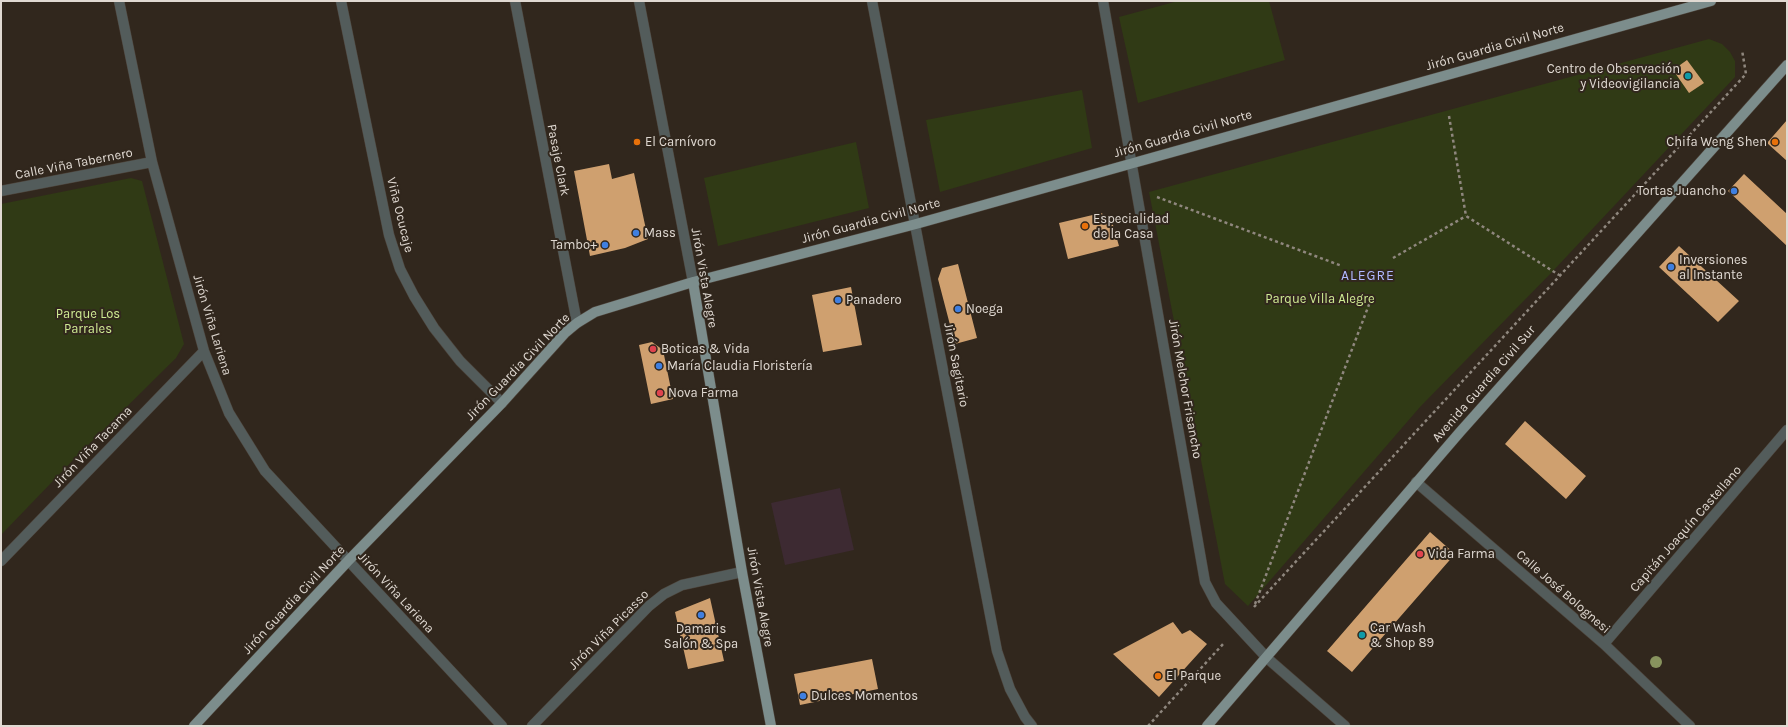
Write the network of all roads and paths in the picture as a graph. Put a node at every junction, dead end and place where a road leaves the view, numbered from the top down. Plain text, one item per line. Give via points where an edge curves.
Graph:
1 (119, 1) edge
2 (341, 1) edge
3 (515, 1) edge
4 (639, 1) edge
5 (872, 1) edge
6 (1102, 1) edge
7 (1711, 1) edge
8 (1742, 50) dead end
9 (1787, 65) edge
10 (1449, 116) dead end
11 (152, 162) junction
12 (1131, 162) junction
13 (1, 191) edge
14 (1156, 196) dead end
15 (1466, 216) junction
16 (916, 224) junction
17 (1393, 258) dead end
18 (1342, 266) dead end
19 (1558, 275) junction
20 (692, 282) junction
21 (1370, 302) dead end
22 (577, 323) junction
23 (204, 351) junction
24 (502, 403) junction
25 (1787, 430) edge
26 (1416, 482) junction
27 (1, 561) edge
28 (348, 561) junction
29 (742, 572) junction
30 (1224, 643) dead end
31 (1604, 644) junction
32 (1267, 658) junction
33 (194, 726) edge
34 (502, 726) edge
35 (532, 726) edge
36 (771, 726) edge
37 (1032, 726) edge
38 (1148, 726) edge
39 (1207, 726) edge
40 (1345, 726) edge
41 (1690, 726) edge

1 - 11 street, Jirón Viña Lariena
2 - 24 street, Viña Ocucaje via 388,236 400,269 434,328 460,361
3 - 22 street, Pasaje Clark
4 - 20 street, Jirón Vista Alegre
5 - 16 street, Jirón Sagitario
6 - 12 street, Jirón Melchor Frisancho
7 - 12 main road, Jirón Guardia Civil Norte
8 - 19 path via 1746,74
9 - 26 main road, Avenida Guardia Civil Sur
10 - 15 path
11 - 13 street, Calle Viña Tabernero
11 - 23 street, Jirón Viña Lariena
12 - 16 main road, Jirón Guardia Civil Norte
12 - 32 street, Jirón Melchor Frisancho via 1205,582 1216,603
14 - 18 path
15 - 17 path
15 - 19 path
16 - 20 main road, Jirón Guardia Civil Norte
16 - 37 street, Jirón Sagitario via 997,651 1010,689
19 - 21 path via 1254,607
20 - 22 main road, Jirón Guardia Civil Norte via 595,312
20 - 29 main road, Jirón Vista Alegre
22 - 24 main road, Jirón Guardia Civil Norte
23 - 27 street, Jirón Viña Tacama
23 - 28 street, Jirón Viña Lariena via 229,413 265,471
24 - 28 main road, Jirón Guardia Civil Norte
25 - 31 street, Capitán Joaquín Castellano
26 - 31 street, Calle José Bolognesi
26 - 32 main road, Avenida Guardia Civil Sur
28 - 33 main road, Jirón Guardia Civil Norte
28 - 34 street, Jirón Viña Lariena
29 - 35 street, Jirón Viña Picasso via 682,585 664,594 649,606
29 - 36 main road, Jirón Vista Alegre
30 - 38 path
31 - 41 street, Calle José Bolognesi
32 - 39 main road, Avenida Guardia Civil Sur
32 - 40 street, Jirón Melchor Frisancho

